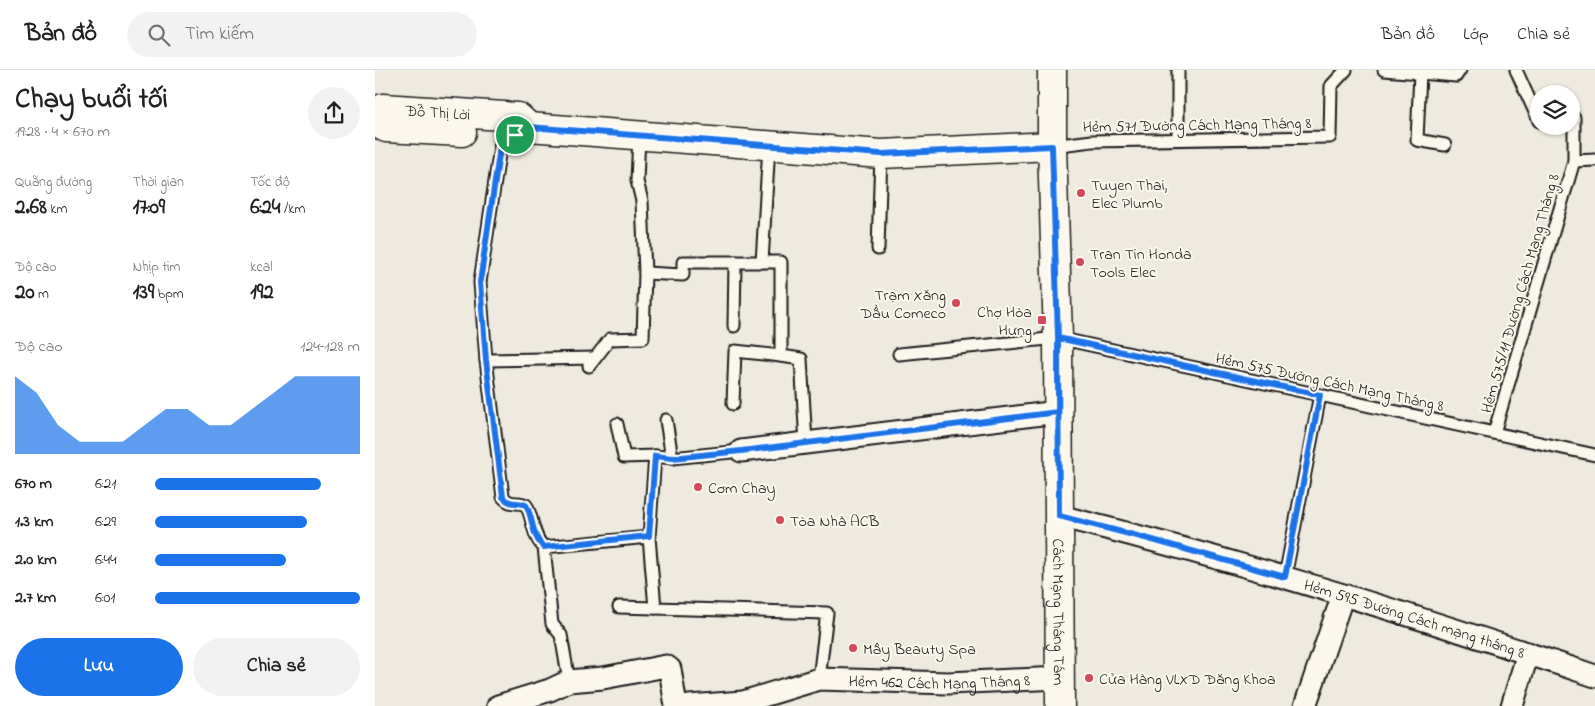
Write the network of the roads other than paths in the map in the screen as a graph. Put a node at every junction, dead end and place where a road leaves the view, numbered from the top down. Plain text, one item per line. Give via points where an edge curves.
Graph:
1 (1052, 70) edge
2 (1178, 70) edge
3 (1346, 70) edge
4 (1384, 70) edge
5 (1460, 70) edge
6 (1516, 70) edge
7 (1420, 73) junction
8 (1530, 101) edge
9 (375, 112) edge
10 (375, 122) edge
11 (529, 127) junction
12 (502, 134) junction
13 (1574, 135) edge
14 (639, 136) junction
15 (1178, 138) junction
16 (1445, 145) dead end
17 (769, 146) junction
18 (1052, 146) junction
19 (881, 154) junction
20 (1595, 160) edge
21 (1574, 161) junction
22 (878, 249) dead end
23 (735, 262) junction
24 (762, 262) junction
25 (645, 273) junction
26 (734, 326) dead end
27 (1058, 338) junction
28 (899, 354) dead end
29 (781, 356) junction
30 (486, 360) junction
31 (1320, 395) junction
32 (733, 404) dead end
33 (1058, 412) junction
34 (665, 420) dead end
35 (617, 424) dead end
36 (1494, 433) junction
37 (806, 443) junction
38 (741, 451) joint
39 (655, 456) junction
40 (1595, 456) edge
41 (672, 458) junction
42 (1059, 516) junction
43 (649, 536) junction
44 (544, 547) junction
45 (1285, 577) junction
46 (1343, 595) junction
47 (619, 607) dead end
48 (655, 608) junction
49 (1528, 653) junction
50 (1595, 676) edge
51 (1060, 678) junction
52 (819, 679) junction
53 (569, 681) junction
54 (498, 706) edge
55 (676, 706) edge
56 (689, 706) edge
57 (1060, 706) edge
58 (1305, 706) edge
59 (1512, 706) edge

1 - 18 street, Cách Mạng Tháng Tám
2 - 15 lane
3 - 15 lane, Hẻm 571 Đường Cách Mạng Tháng 8 via 1331,86 1331,137
4 - 7 lane
5 - 7 lane via 1456,76
6 - 8 lane
7 - 16 lane via 1417,140
9 - 11 street, Đỗ Thị Lời via 383,108 518,117
10 - 12 street, Đỗ Thị Lời via 386,128
11 - 12 street, Đỗ Thị Lời via 515,135
11 - 14 street, Đỗ Thị Lời
12 - 30 lane via 480,282
13 - 21 lane, Hẻm 575/11 Đường Cách Mạng Tháng 8
14 - 17 street, Đỗ Thị Lời
14 - 25 lane via 637,181 642,201
15 - 18 lane, Hẻm 571 Đường Cách Mạng Tháng 8
17 - 19 street, Đỗ Thị Lời
17 - 24 lane
18 - 19 street, Đỗ Thị Lời
18 - 27 street, Cách Mạng Tháng Tám
19 - 22 lane
20 - 21 lane
21 - 36 lane, Hẻm 575/11 Đường Cách Mạng Tháng 8
23 - 24 lane
23 - 25 lane via 683,262 683,275
23 - 26 lane
24 - 29 lane via 781,262
25 - 30 lane via 643,338 610,339 592,362
27 - 28 lane, Hẻm 575 Đường Cách Mạng Tháng 8
27 - 31 lane, Hẻm 575 Đường Cách Mạng Tháng 8
27 - 33 street, Cách Mạng Tháng Tám
29 - 32 lane via 735,351
29 - 37 lane via 801,359
30 - 44 lane via 503,497 507,502 522,503 528,508 537,537
31 - 36 lane, Hẻm 575 Đường Cách Mạng Tháng 8
31 - 45 lane
33 - 37 street
33 - 42 street, Cách Mạng Tháng Tám
34 - 41 lane
35 - 39 lane via 624,457
36 - 40 lane, Hẻm 575 Đường Cách Mạng Tháng 8
37 - 38 street
38 - 41 lane
39 - 41 lane
39 - 43 lane
42 - 45 street, Hẻm 595 Đường Cách mạng tháng 8
42 - 51 street, Cách Mạng Tháng Tám
43 - 44 lane
43 - 48 lane
44 - 53 lane via 552,624 561,635
45 - 46 street, Hẻm 595 Đường Cách mạng tháng 8
46 - 49 street, Hẻm 595 Đường Cách mạng tháng 8
46 - 58 street
47 - 48 lane
48 - 52 lane via 827,613
49 - 50 street, Hẻm 595 Đường Cách mạng tháng 8
49 - 59 street, Hẻm 595 Đường Cách mạng tháng 8
51 - 52 street, Hẻm 462 Cách Mạng Tháng 8 via 947,683
51 - 57 street, Cách Mạng Tháng Tám
52 - 56 street, Hẻm 462 Cách Mạng Tháng 8 via 743,702
53 - 54 street
53 - 55 street via 666,666 670,669

